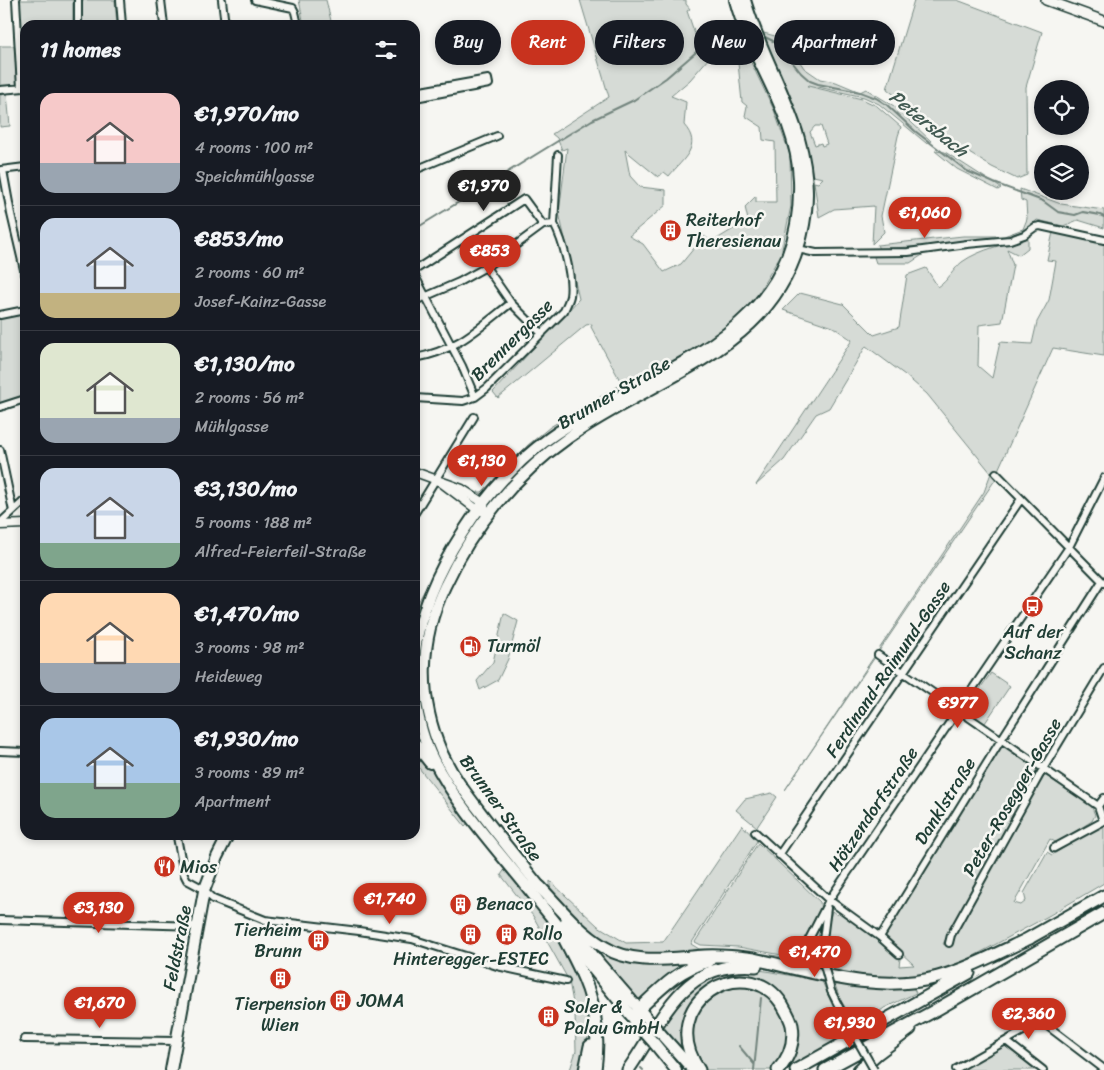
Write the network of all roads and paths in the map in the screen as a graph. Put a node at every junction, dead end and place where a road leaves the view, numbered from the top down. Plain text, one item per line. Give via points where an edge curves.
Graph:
1 (16, 0) edge
2 (78, 0) edge
3 (120, 0) edge
4 (162, 0) edge
5 (222, 0) edge
6 (256, 0) edge
7 (735, 0) edge
8 (744, 0) edge
9 (1046, 0) edge
10 (78, 20) edge
11 (122, 20) edge
12 (164, 20) edge
13 (224, 20) edge
14 (297, 20) edge
15 (745, 20) edge
16 (748, 20) edge
17 (1104, 21) edge
18 (20, 50) edge
19 (764, 51) edge
20 (760, 65) edge
21 (20, 88) edge
22 (0, 90) edge
23 (420, 91) edge
24 (420, 97) edge
25 (497, 136) dead end
26 (558, 155) dead end
27 (20, 168) edge
28 (420, 168) edge
29 (2, 170) edge
30 (554, 224) junction
31 (543, 225) junction
32 (1104, 240) edge
33 (798, 249) junction
34 (20, 253) edge
35 (420, 267) edge
36 (486, 267) junction
37 (420, 286) edge
38 (426, 297) junction
39 (420, 300) edge
40 (511, 303) junction
41 (20, 311) edge
42 (0, 315) edge
43 (542, 334) junction
44 (452, 347) junction
45 (420, 357) edge
46 (475, 396) junction
47 (420, 398) edge
48 (20, 400) edge
49 (0, 407) edge
50 (474, 417) dead end
51 (0, 450) edge
52 (996, 473) dead end
53 (420, 474) edge
54 (1104, 478) edge
55 (436, 479) junction
56 (1021, 499) junction
57 (20, 505) edge
58 (420, 506) edge
59 (484, 509) junction
60 (13, 511) junction
61 (0, 524) edge
62 (20, 524) edge
63 (1069, 547) junction
64 (1103, 582) edge
65 (420, 622) edge
66 (878, 655) dead end
67 (1104, 668) edge
68 (903, 673) junction
69 (420, 695) edge
70 (420, 706) edge
71 (958, 710) junction
72 (420, 715) edge
73 (1001, 740) junction
74 (420, 750) edge
75 (0, 752) edge
76 (20, 752) edge
77 (1043, 769) junction
78 (1104, 798) edge
79 (1098, 806) junction
80 (474, 821) junction
81 (1104, 821) edge
82 (755, 832) dead end
83 (178, 840) edge
84 (226, 840) edge
85 (1054, 848) dead end
86 (779, 855) junction
87 (540, 887) junction
88 (204, 891) junction
89 (1104, 896) edge
90 (829, 900) junction
91 (1104, 913) edge
92 (0, 920) edge
93 (197, 926) junction
94 (560, 930) junction
95 (880, 937) junction
96 (1030, 938) junction
97 (808, 941) dead end
98 (949, 943) dead end
99 (900, 954) dead end
100 (728, 957) junction
101 (819, 974) junction
102 (566, 981) dead end
103 (592, 1006) junction
104 (639, 1009) junction
105 (934, 1011) junction
106 (635, 1021) junction
107 (24, 1039) dead end
108 (176, 1041) junction
109 (1006, 1041) junction
110 (1104, 1069) edge
111 (171, 1070) edge
112 (585, 1070) edge
113 (594, 1070) edge
114 (628, 1070) edge
115 (676, 1070) edge
116 (693, 1070) edge
117 (699, 1070) edge
118 (778, 1070) edge
119 (796, 1070) edge
120 (825, 1070) edge
121 (859, 1070) edge
122 (874, 1070) edge
123 (957, 1070) edge
124 (1043, 1070) edge

1 - 18 street
2 - 10 street
3 - 11 street
4 - 12 street
5 - 13 street
6 - 14 street via 293,8
7 - 15 main road, Brunner Straße
8 - 16 main road, Brunner Straße
9 - 17 main road
19 - 33 main road, Brunner Straße via 792,115 806,166 807,210
20 - 59 main road, Brunner Straße via 793,144 799,178 795,227 783,265 771,288 749,315 723,338 546,441 512,472
21 - 22 street
23 - 24 street via 488,78 490,84
25 - 28 street
26 - 30 street, Brennergasse
27 - 29 street
29 - 34 street
30 - 31 street
30 - 43 street, Brennergasse via 571,282 570,298 564,311
31 - 35 street via 524,198
31 - 36 street
32 - 33 street via 1043,226 1010,240 908,252 816,253
33 - 59 main road, Brunner Straße via 789,273 771,303 734,340 565,440
36 - 38 street
36 - 40 street
37 - 38 street
38 - 39 street
38 - 44 street
40 - 43 street
40 - 44 street
41 - 42 street
43 - 46 street, Brennergasse
44 - 45 street
44 - 46 street
46 - 47 street via 463,401
48 - 49 street
50 - 55 street
51 - 60 street
52 - 56 street
53 - 55 street
54 - 63 street, Hötzendorfstraße
55 - 58 street
55 - 59 street
56 - 63 street
56 - 68 street, Ferdinand-Raimund-Gasse
57 - 60 street
59 - 65 main road, Brunner Straße via 456,544
59 - 69 main road, Brunner Straße via 434,611
60 - 61 street
61 - 62 street
63 - 64 street
63 - 71 street, Hötzendorfstraße
64 - 73 street, Danklstraße
66 - 68 street
67 - 77 street, Peter-Rosegger-Gasse
68 - 71 street
68 - 86 street, Ferdinand-Raimund-Gasse
70 - 87 main road, Brunner Straße via 450,768
71 - 73 street
71 - 90 street, Hötzendorfstraße
72 - 80 main road, Brunner Straße via 432,758
73 - 77 street
73 - 95 street, Danklstraße
74 - 80 main road via 459,808
75 - 76 street
77 - 79 street
77 - 98 street, Peter-Rosegger-Gasse
78 - 79 street
79 - 81 street
80 - 94 main road, Brunner Straße
81 - 85 street
82 - 86 street
83 - 88 street via 187,880
84 - 88 main road, Feldstraße
86 - 90 street
87 - 100 highway via 590,938 621,955 660,960
87 - 104 main road, Brunner Straße
88 - 93 main road, Feldstraße
88 - 102 street via 213,899 266,920 412,940 504,968
89 - 96 highway
90 - 95 street
90 - 97 street, Hötzendorfstraße
90 - 122 street, bridge via 822,958 831,991
91 - 105 highway
92 - 93 street
93 - 108 main road, Feldstraße
94 - 103 highway via 585,981
94 - 106 main road, Brunner Straße
95 - 99 street
96 - 101 highway via 954,972 917,982 876,983
96 - 119 highway
100 - 101 highway via 754,959
100 - 104 highway via 698,964 682,972
101 - 114 highway via 748,965 730,966 699,978 676,997
103 - 112 highway
103 - 113 highway via 597,1030
104 - 106 highway
104 - 116 main road, Brunner Straße, bridge
105 - 120 highway
105 - 121 highway
106 - 115 main road, Brunner Straße, bridge
107 - 108 street
108 - 111 main road, Feldstraße
109 - 110 street via 1041,1021
109 - 123 street
109 - 124 street
117 - 118 highway via 686,1037 690,1015 701,997 710,990 740,981 770,991 790,1019 792,1042 789,1054

